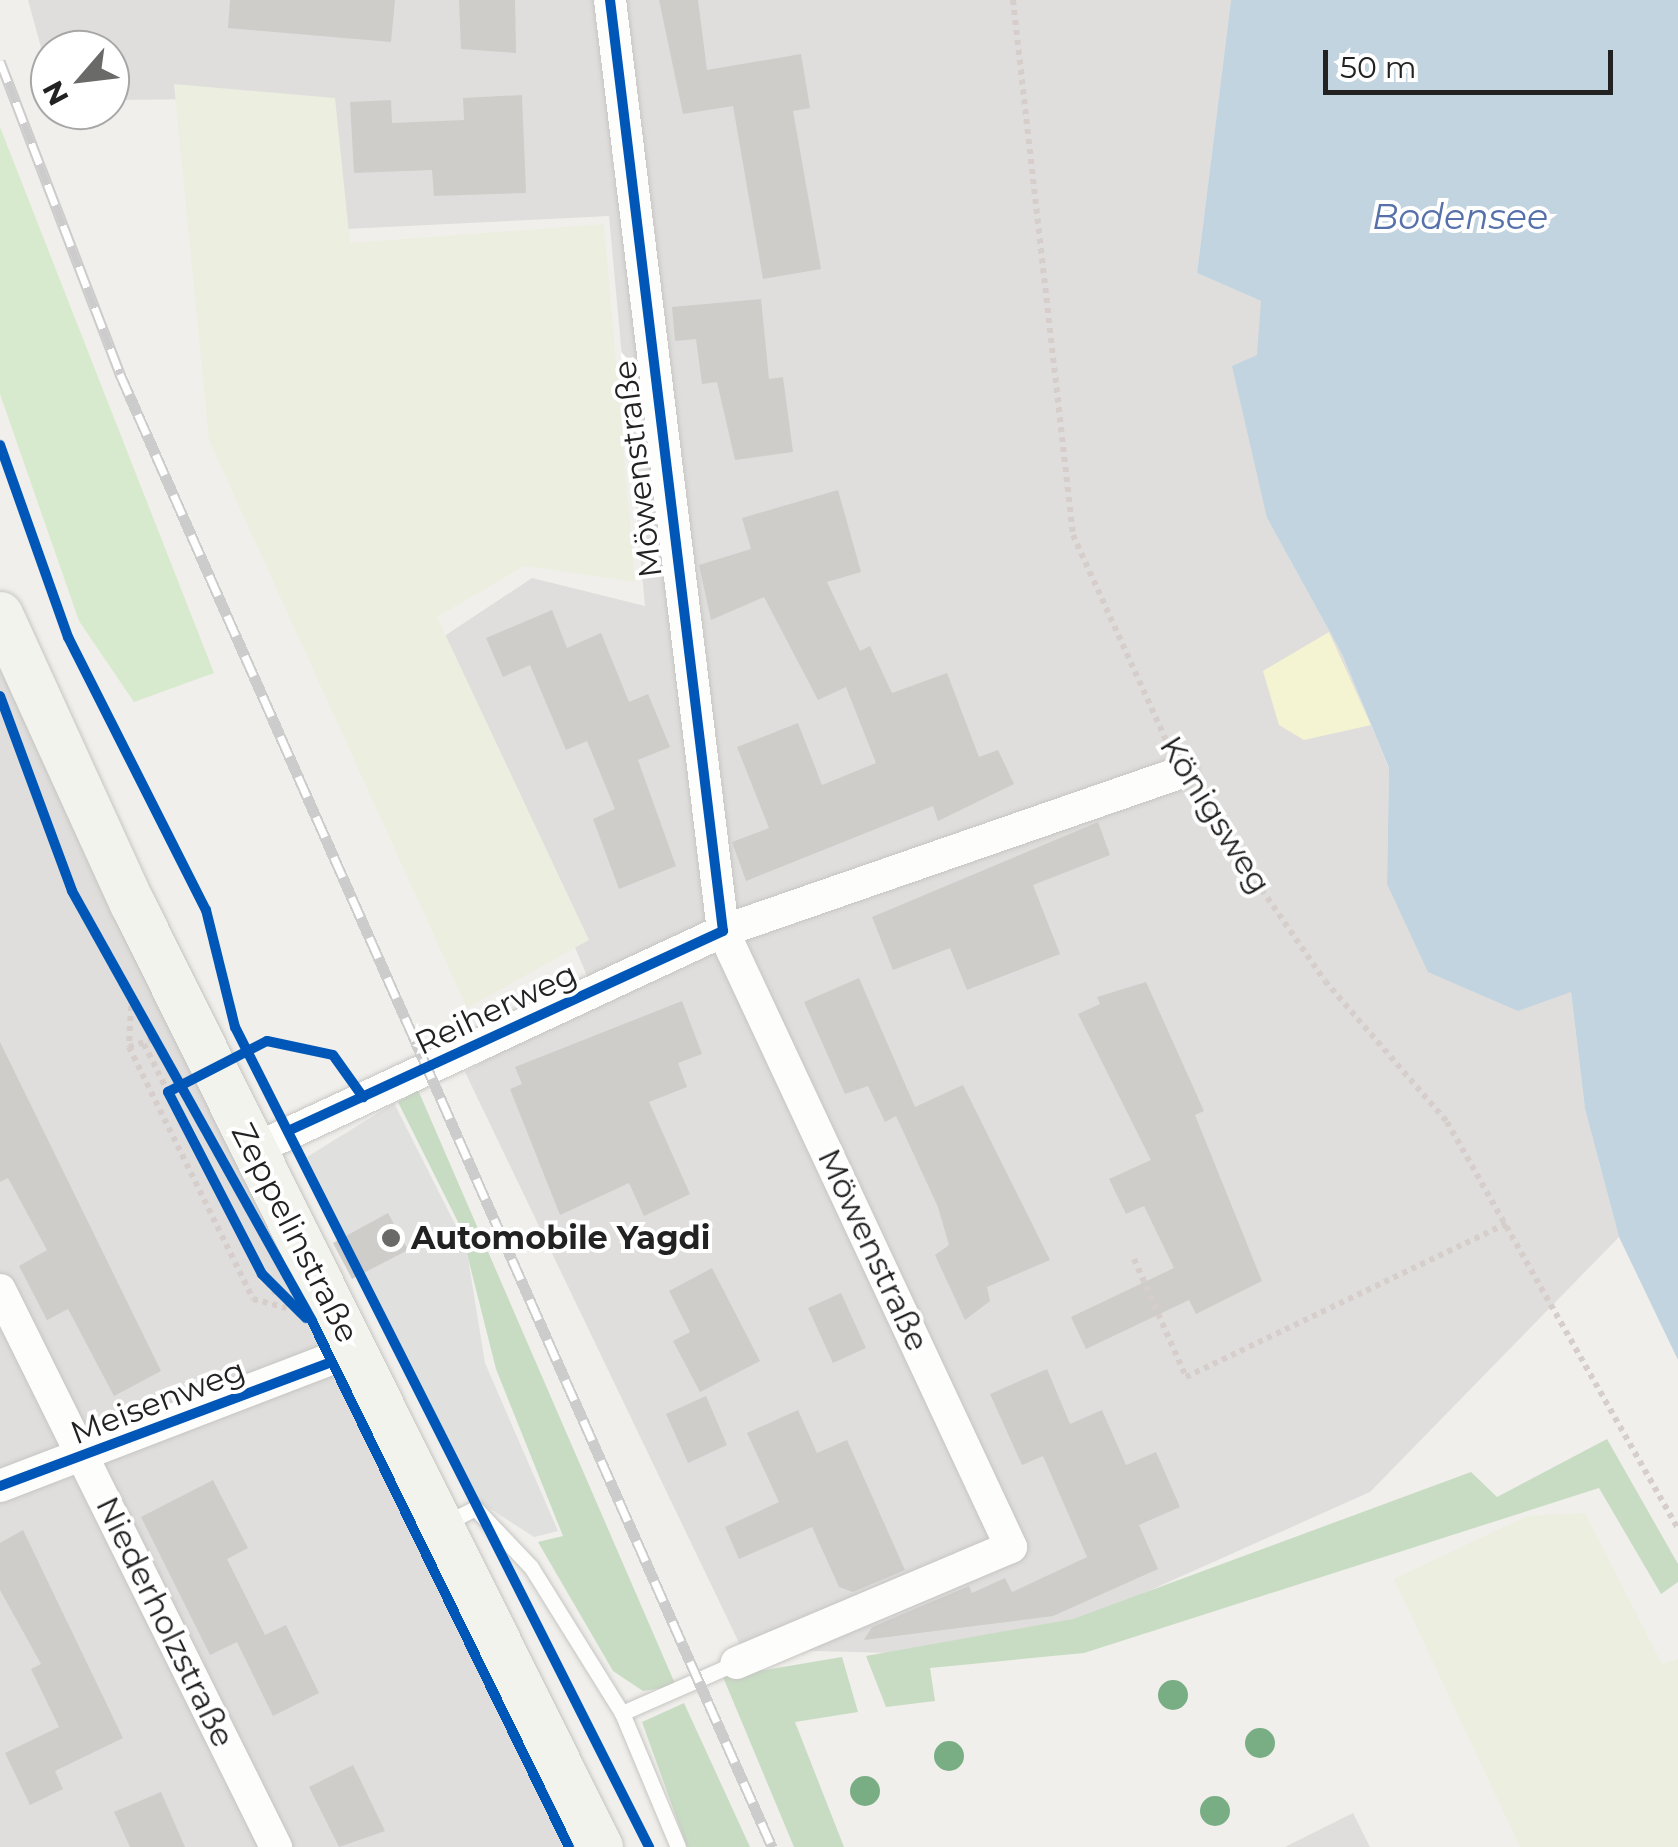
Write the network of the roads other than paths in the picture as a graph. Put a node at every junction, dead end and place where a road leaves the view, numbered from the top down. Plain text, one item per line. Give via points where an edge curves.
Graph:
1 (610, 0) edge
2 (0, 614) edge
3 (1181, 772) road end
4 (723, 931) junction
5 (253, 1150) junction
6 (0, 1290) edge
7 (354, 1350) junction
8 (85, 1458) junction
9 (0, 1486) edge
10 (458, 1517) junction
11 (736, 1663) joint
12 (622, 1714) junction
13 (276, 1847) edge
14 (600, 1847) edge
15 (678, 1847) edge

1 - 4 street, Möwenstraße
2 - 5 main road, Zeppelinstraße
3 - 4 street, Reiherweg via 932,851
4 - 5 street, Reiherweg
4 - 11 street, Möwenstraße via 1011,1547
5 - 7 main road, Zeppelinstraße
6 - 8 street, Niederholzstraße
7 - 8 street, Meisenweg
7 - 10 main road, Zeppelinstraße
8 - 9 street, Meisenweg
8 - 13 street, Niederholzstraße
10 - 12 lane via 531,1567
10 - 14 main road, Zeppelinstraße
11 - 12 lane, Möwenstraße
12 - 15 lane

